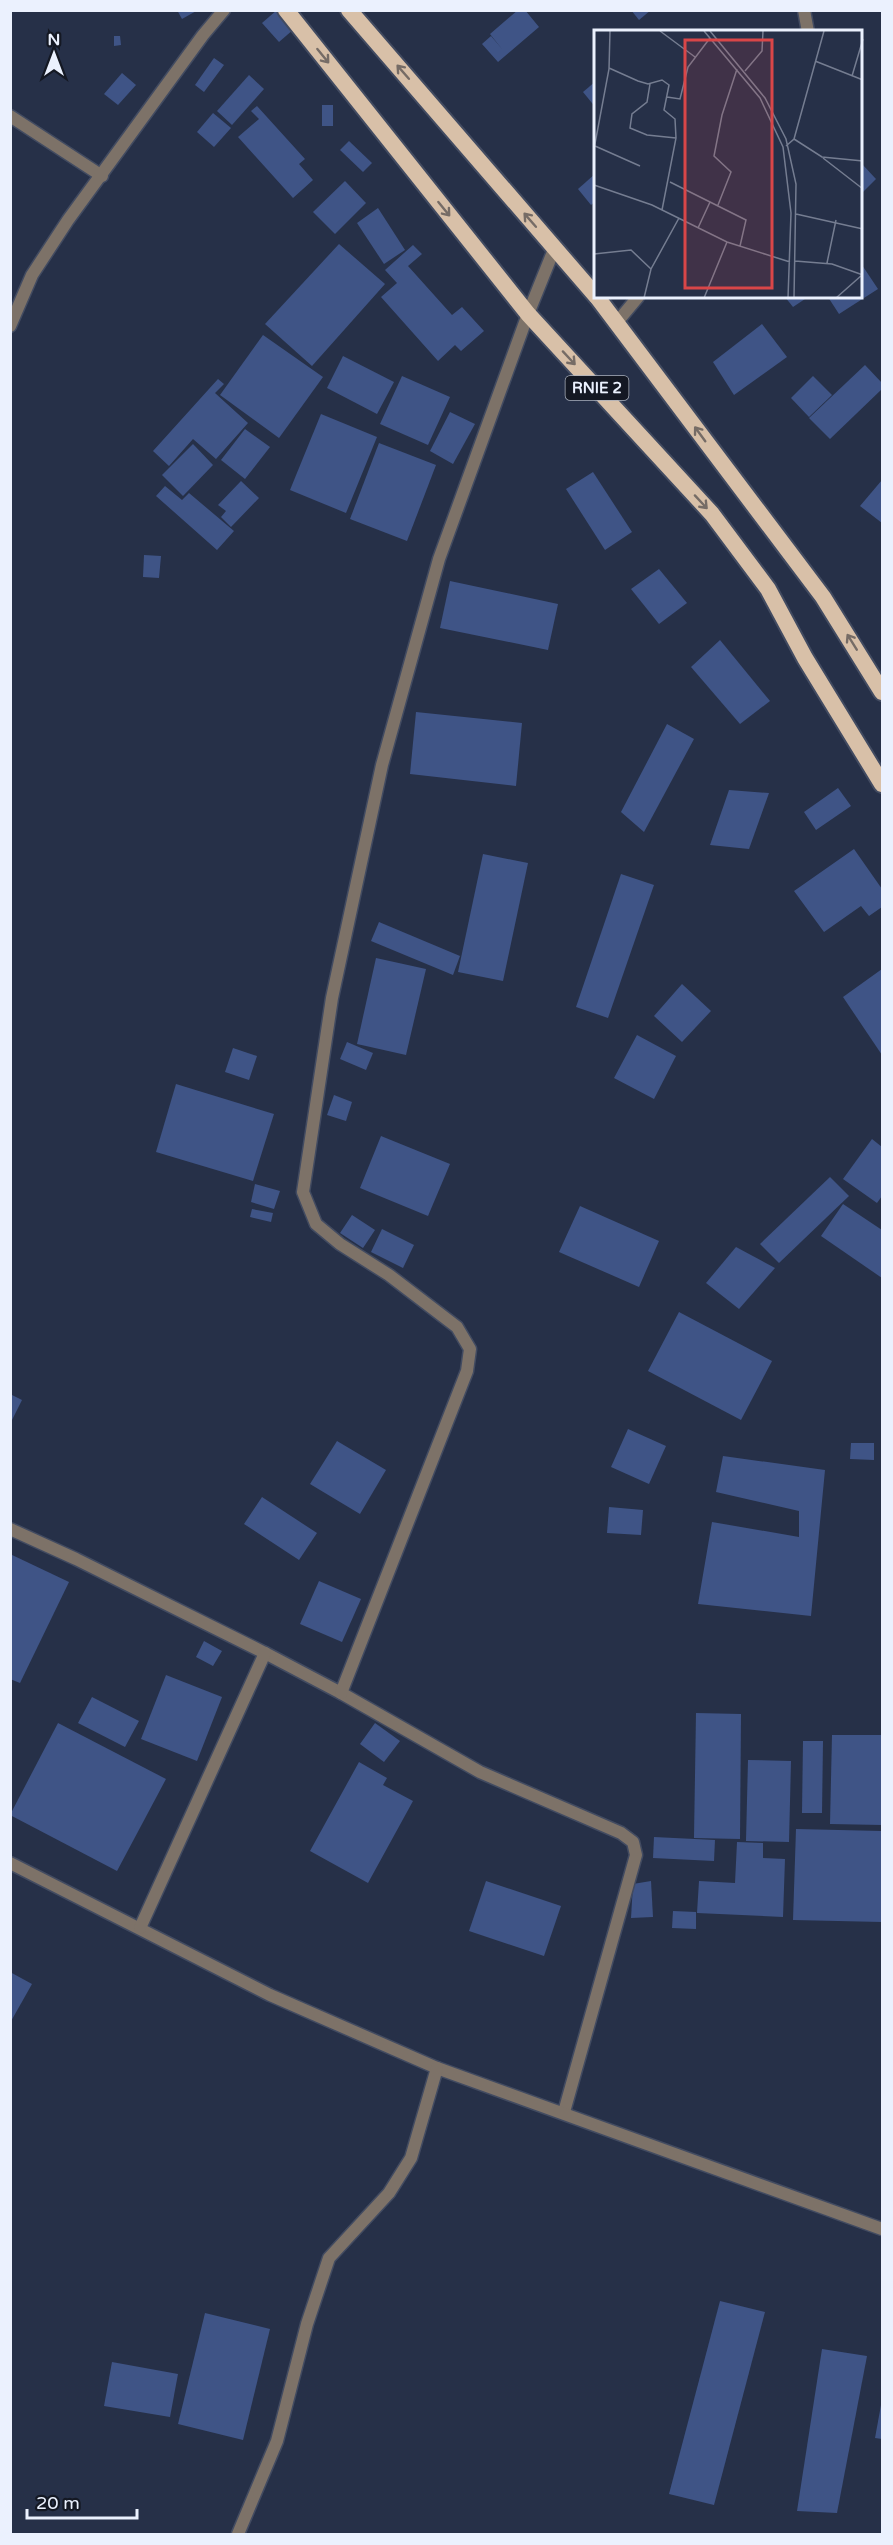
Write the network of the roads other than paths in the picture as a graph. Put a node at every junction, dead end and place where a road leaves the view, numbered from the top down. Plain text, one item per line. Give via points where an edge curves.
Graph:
1 (224, 10) edge
2 (286, 10) edge
3 (349, 10) edge
4 (804, 10) edge
5 (808, 30) edge
6 (10, 116) edge
7 (102, 176) junction
8 (555, 247) junction
9 (594, 292) edge
10 (599, 298) edge
11 (637, 298) edge
12 (528, 314) junction
13 (618, 321) junction
14 (10, 326) edge
15 (882, 692) edge
16 (882, 783) edge
17 (10, 1529) edge
18 (265, 1653) junction
19 (341, 1693) junction
20 (10, 1863) edge
21 (140, 1928) junction
22 (437, 2068) junction
23 (564, 2112) junction
24 (882, 2229) edge
25 (238, 2535) edge

1 - 7 street
2 -> 12 highway, RNIE 2 / RNIE 2
8 -> 3 highway, RNIE 2 / RNIE 2
4 - 5 street
6 - 7 street
7 - 14 street via 32,275
8 - 9 highway, RNIE 2 / RNIE 2
8 - 12 street
10 - 13 highway, RNIE 2 / RNIE 2
11 - 13 street
12 -> 16 highway, RNIE 2 / RNIE 2 via 719,523 768,589 805,658
12 - 19 street via 439,559 382,765 332,998 303,1192 316,1224 457,1327 470,1349 467,1371
15 -> 13 highway, RNIE 2 / RNIE 2 via 823,597
17 - 18 street
18 - 19 street
18 - 21 street
19 - 23 street via 480,1772 621,1833 633,1842 636,1855
20 - 21 street
21 - 22 street via 270,1995
22 - 23 street
22 - 25 street via 411,2158 389,2193 329,2258 307,2324 277,2441
23 - 24 street

